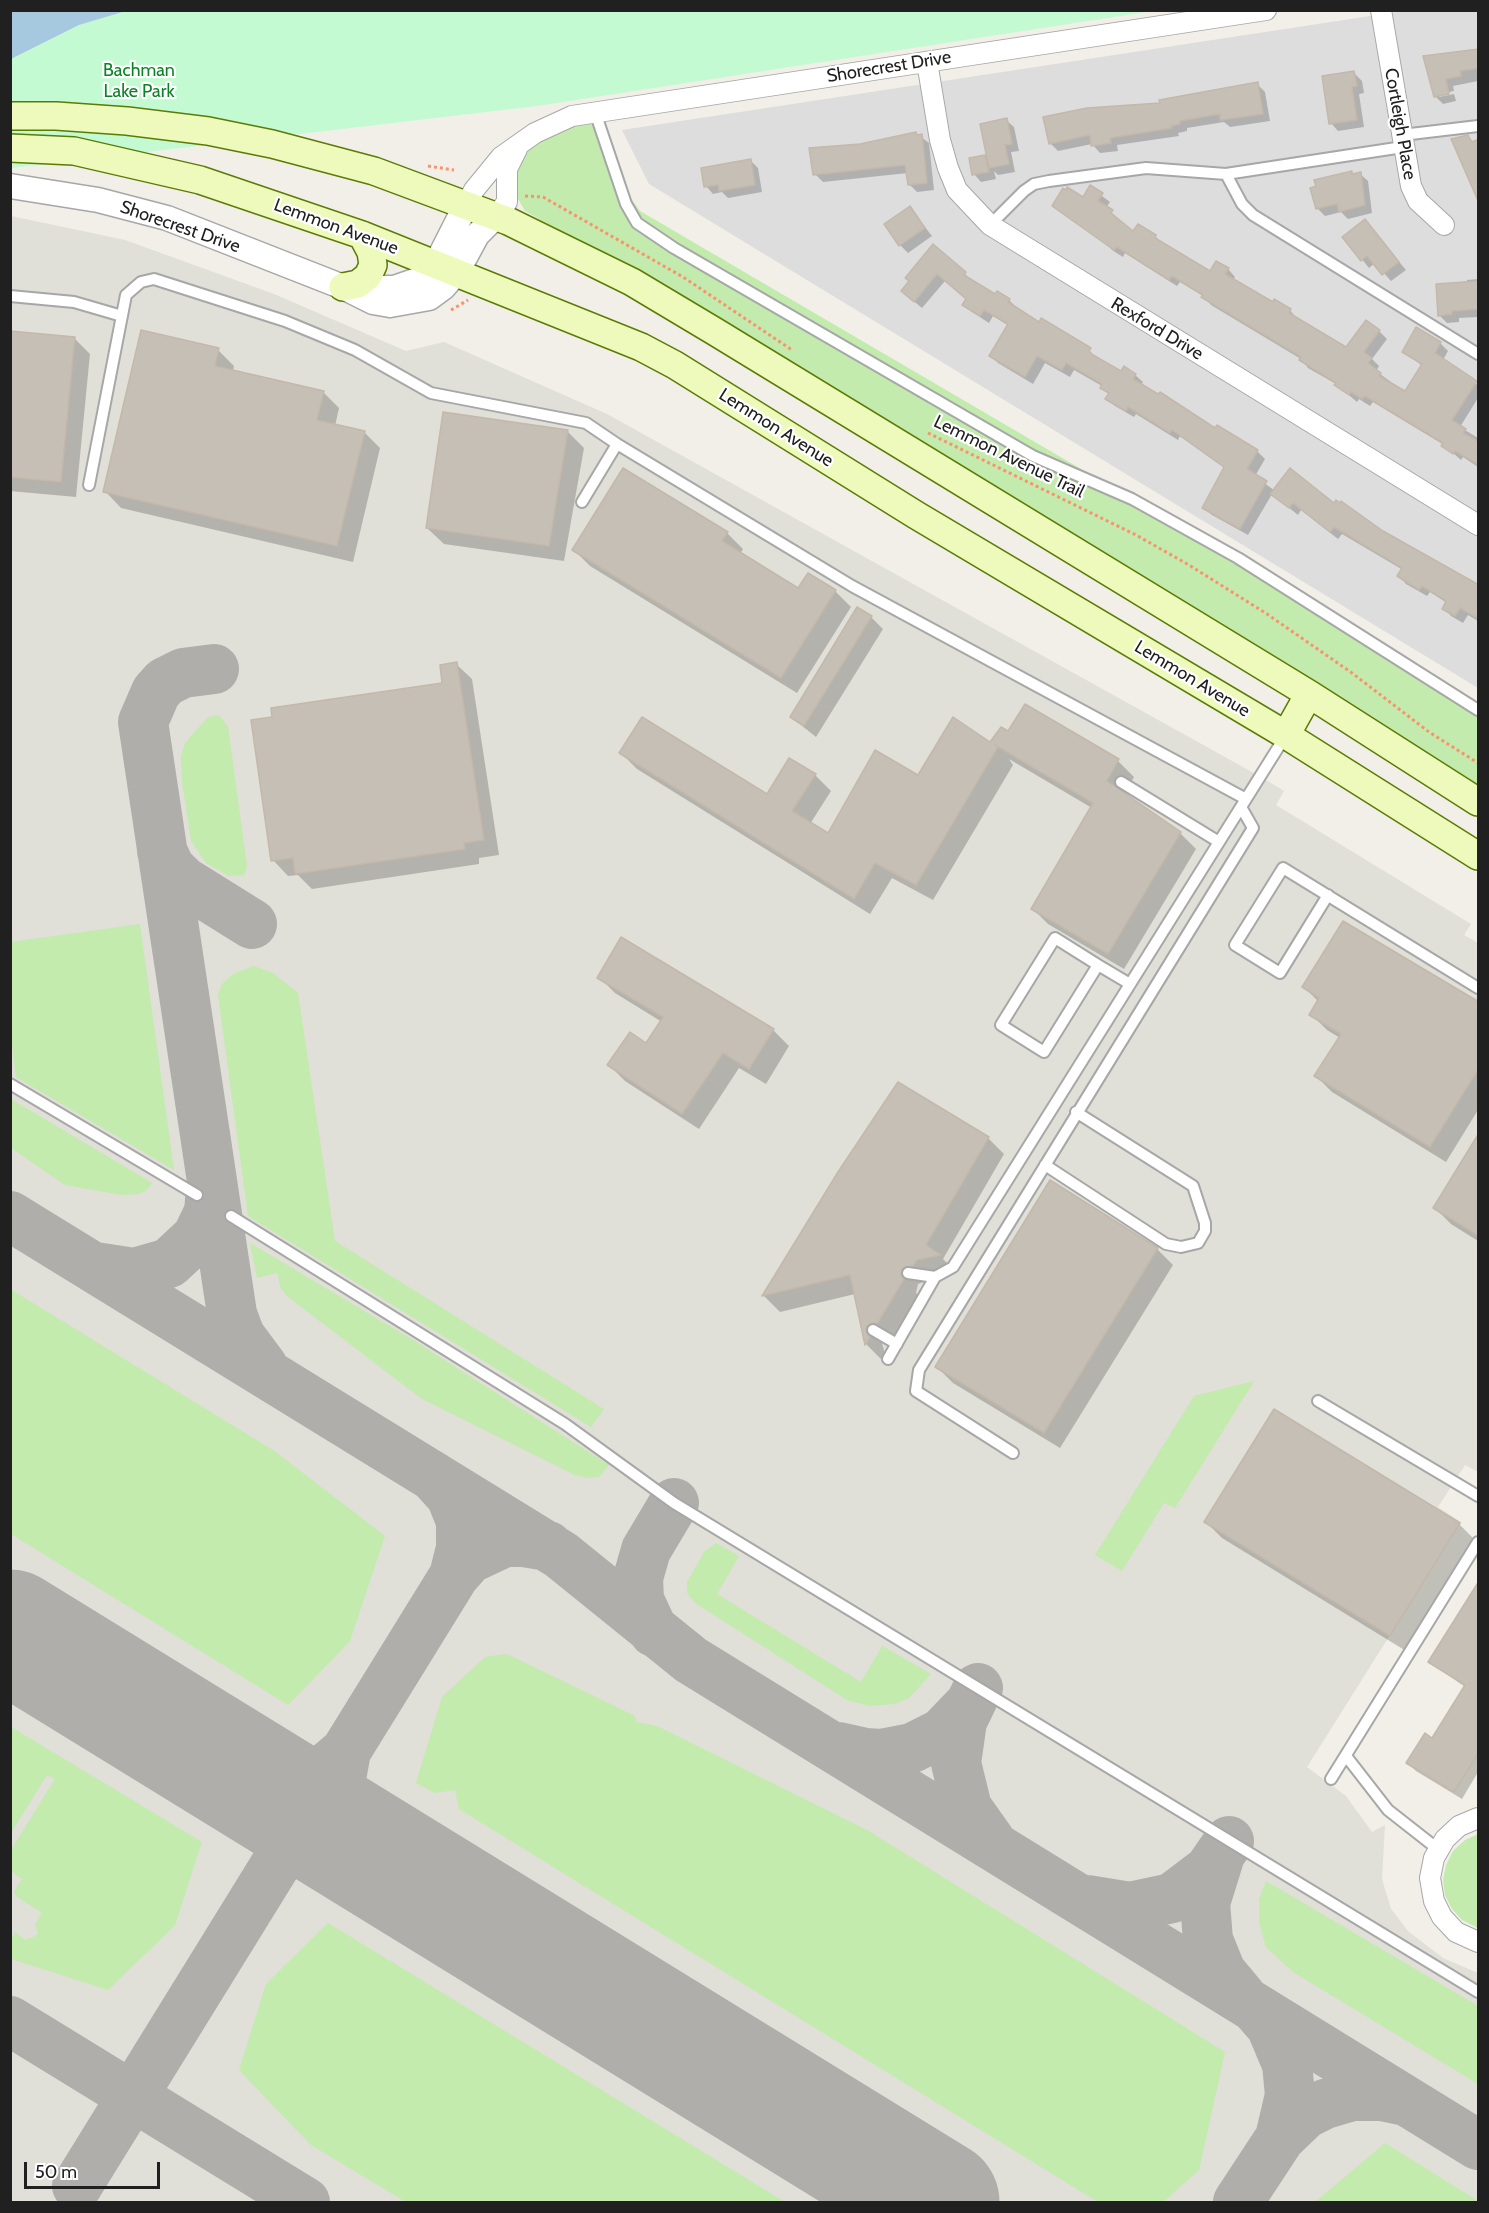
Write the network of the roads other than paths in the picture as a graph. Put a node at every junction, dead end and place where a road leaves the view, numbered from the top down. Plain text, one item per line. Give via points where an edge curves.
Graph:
1 (1266, 10) edge
2 (1381, 10) edge
3 (927, 62) junction
4 (596, 112) junction
5 (10, 116) edge
6 (1479, 126) edge
7 (1402, 141) junction
8 (520, 144) junction
9 (10, 148) edge
10 (1226, 174) junction
11 (10, 186) edge
12 (467, 203) junction
13 (496, 216) junction
14 (990, 225) junction
15 (1444, 225) dead end
16 (362, 236) junction
17 (446, 268) junction
18 (343, 287) junction
19 (10, 296) edge
20 (122, 316) junction
21 (1479, 354) edge
22 (617, 444) junction
23 (89, 484) dead end
24 (582, 502) dead end
25 (1479, 525) edge
26 (1310, 694) junction
27 (1479, 710) edge
28 (1286, 735) junction
29 (1120, 782) dead end
30 (1479, 802) edge
31 (1244, 803) junction
32 (1219, 842) junction
33 (1479, 856) edge
34 (1328, 895) junction
35 (1098, 965) junction
36 (1130, 984) junction
37 (1478, 988) edge
38 (10, 1084) edge
39 (1076, 1112) junction
40 (1045, 1165) junction
41 (197, 1195) dead end
42 (231, 1216) dead end
43 (908, 1273) dead end
44 (934, 1277) junction
45 (873, 1330) dead end
46 (897, 1344) junction
47 (888, 1359) dead end
48 (1318, 1401) dead end
49 (1013, 1453) dead end
50 (1479, 1496) edge
51 (1479, 1542) edge
52 (1346, 1756) junction
53 (1331, 1779) dead end
54 (1479, 1818) edge
55 (1439, 1850) junction
56 (1479, 1942) edge
57 (1479, 1992) edge

1 - 3 street, Shorecrest Drive
2 - 7 street, Cortleigh Place
3 - 4 street, Shorecrest Drive
3 - 14 street, Rexford Drive via 948,168 957,190
4 - 8 street, Shorecrest Drive via 553,123
4 - 27 lane via 627,204 637,223 655,236 1033,456 1132,498 1228,553
5 - 12 main road via 127,121 208,131 341,161
6 - 7 lane
7 - 10 lane
7 - 15 street, Cortleigh Place via 1418,201
8 - 12 street, Shorecrest Drive via 501,157
8 - 13 street, Shorecrest Drive via 507,169 507,202
9 - 16 main road, Lemmon Avenue via 74,151 154,167
10 - 14 lane via 1146,168 1034,184
10 - 21 lane via 1242,204 1253,215
11 - 18 street, Shorecrest Drive via 98,200 167,218
12 - 13 main road
12 - 17 street, Shorecrest Drive
13 - 17 street, Shorecrest Drive
13 - 26 main road via 632,282
14 - 25 street, Rexford Drive
16 - 17 main road, Lemmon Avenue
16 - 18 main road via 373,265 358,284
17 - 18 street, Shorecrest Drive via 444,287 429,298 406,304 373,302
17 - 28 main road, Lemmon Avenue via 641,347 675,365 916,515
19 - 20 lane via 74,302
20 - 22 lane via 126,295 141,282 154,279 285,321 355,350 431,393 586,423
20 - 23 lane
22 - 24 lane
22 - 31 lane via 852,586
26 - 28 main road
26 - 30 main road
28 - 31 lane
28 - 33 main road, Lemmon Avenue
29 - 32 lane
31 - 32 lane
31 - 39 lane via 1253,828
32 - 36 lane
34 - 34 lane via 1283,868 1235,945 1280,973
34 - 37 lane
35 - 35 lane via 1055,938 1001,1025 1044,1052
35 - 36 lane
36 - 44 lane via 952,1267
38 - 41 lane
39 - 40 lane
39 - 40 lane via 1193,1186 1205,1222 1198,1243 1181,1247 1166,1244
40 - 49 lane via 919,1370 916,1382 916,1391
42 - 57 lane via 565,1424 674,1503
43 - 44 lane
44 - 46 lane
45 - 46 lane
46 - 47 lane
48 - 50 lane
51 - 52 lane
52 - 53 lane
52 - 55 lane via 1388,1810
54 - 55 street via 1460,1826
55 - 56 street via 1430,1878 1434,1901 1456,1932

